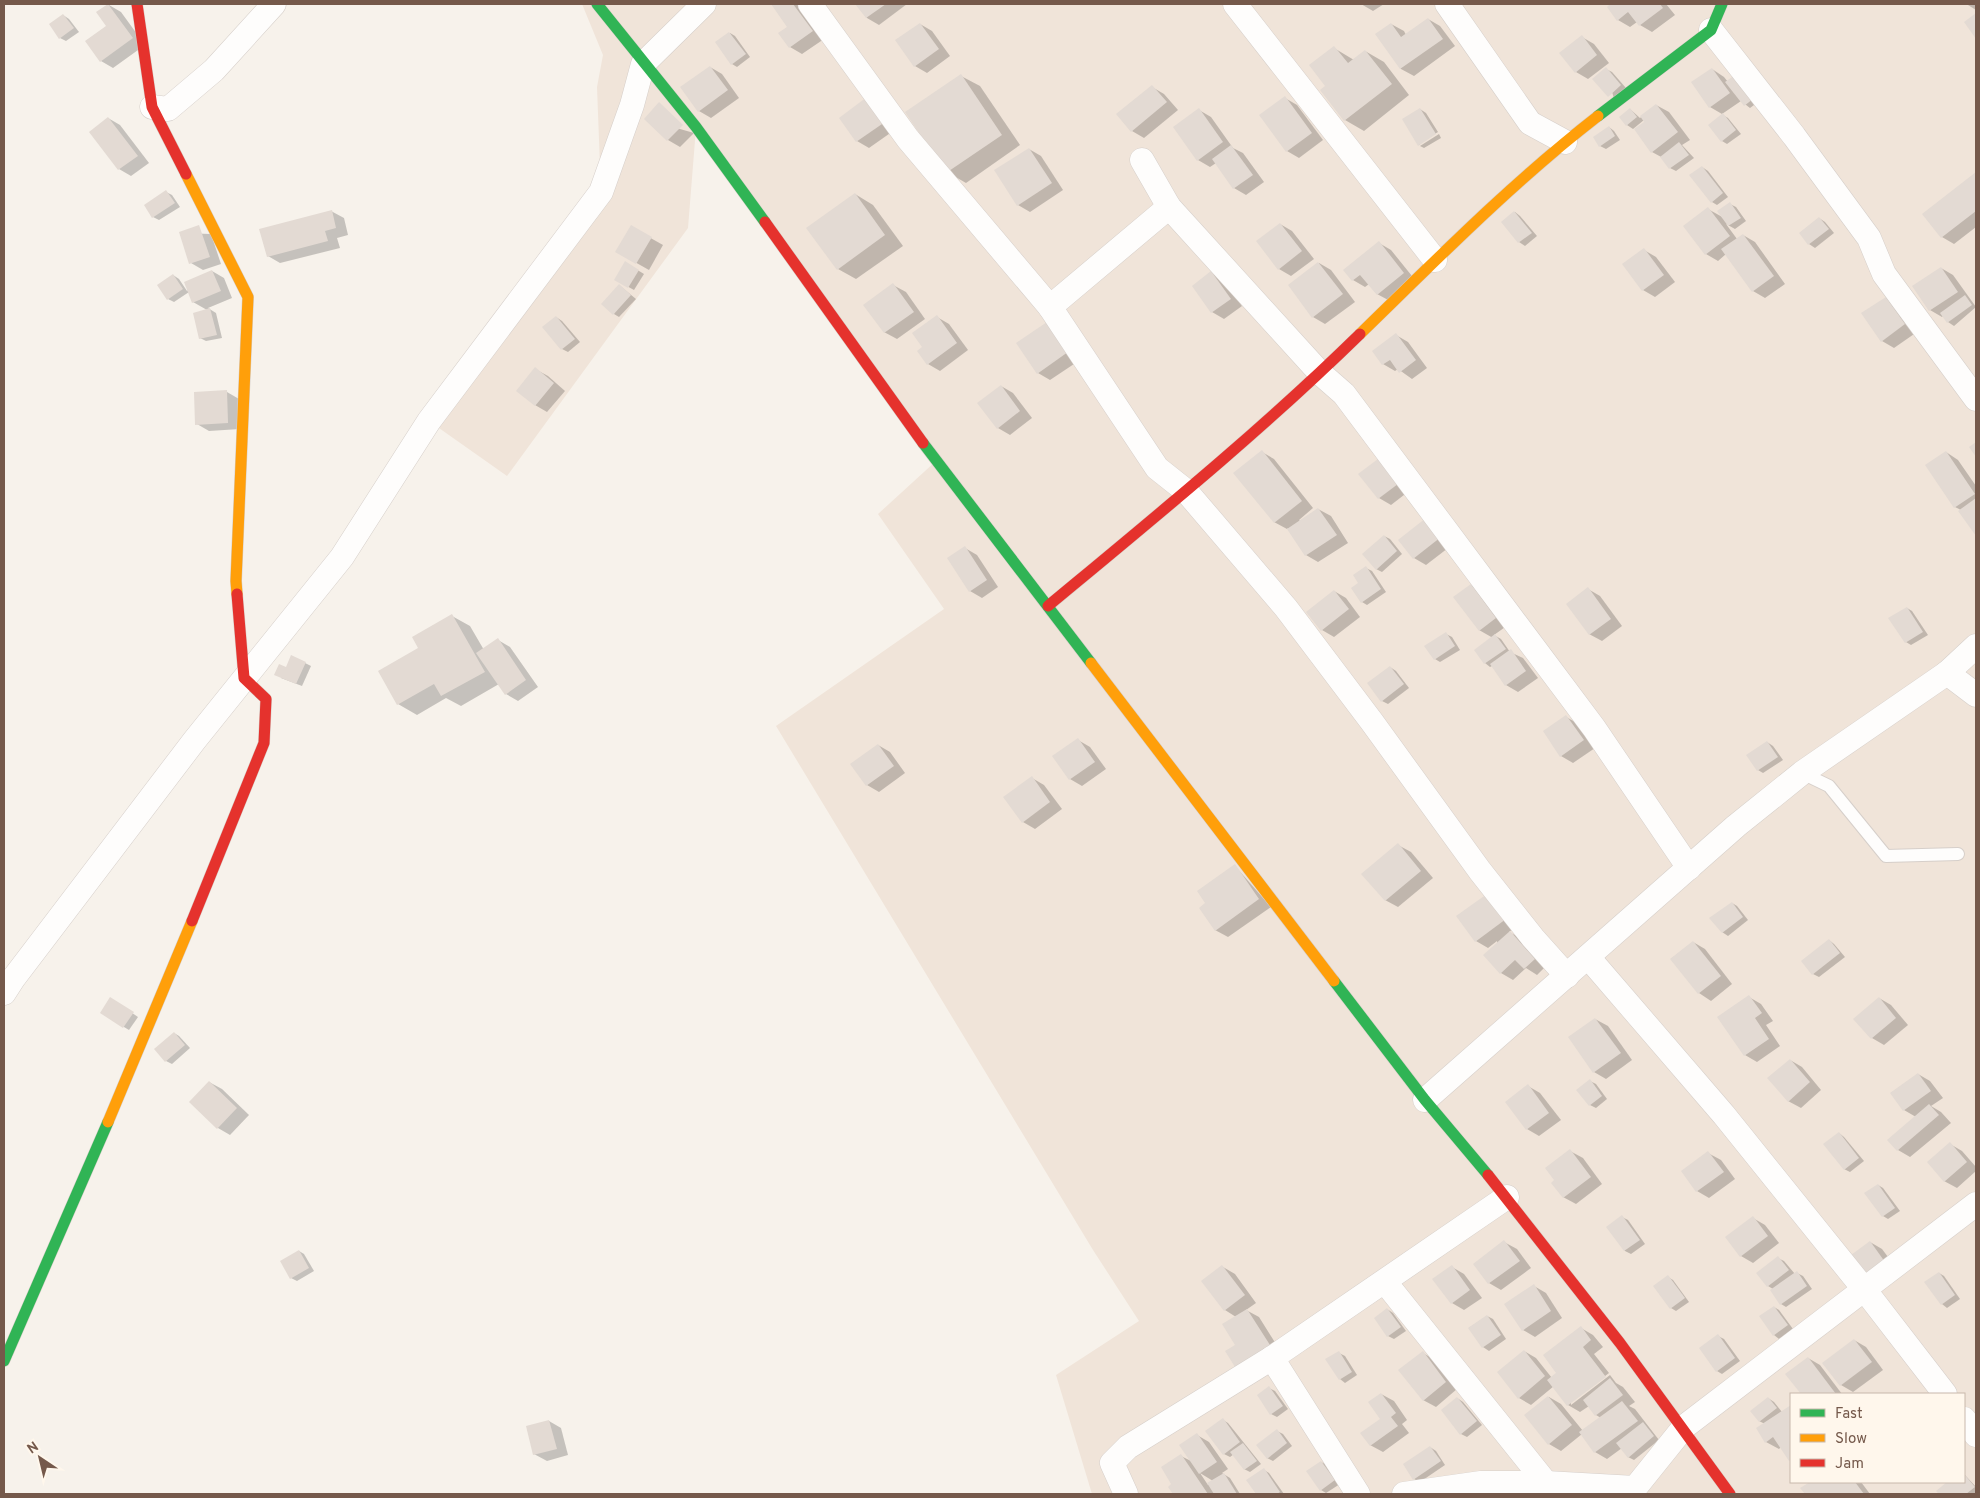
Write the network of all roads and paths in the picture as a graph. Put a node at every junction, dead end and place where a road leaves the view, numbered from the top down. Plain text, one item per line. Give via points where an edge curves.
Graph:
1 (137, 4) edge
2 (274, 4) edge
3 (597, 4) edge
4 (704, 4) edge
5 (810, 4) edge
6 (1235, 4) edge
7 (1447, 4) edge
8 (1722, 4) edge
9 (1711, 30) junction
10 (643, 64) junction
11 (152, 107) junction
12 (1565, 142) junction
13 (1142, 160) dead end
14 (1168, 207) junction
15 (1435, 260) junction
16 (1050, 307) junction
17 (1320, 372) junction
18 (1976, 399) edge
19 (1186, 491) junction
20 (1048, 606) junction
21 (1976, 646) edge
22 (1947, 673) junction
23 (244, 678) junction
24 (1976, 695) edge
25 (1802, 773) junction
26 (1958, 854) dead end
27 (1689, 868) junction
28 (1588, 957) junction
29 (1566, 976) junction
30 (4, 993) edge
31 (1425, 1100) junction
32 (1507, 1197) junction
33 (1976, 1204) edge
34 (1385, 1282) junction
35 (1864, 1289) junction
36 (1272, 1358) junction
37 (4, 1360) edge
38 (1944, 1393) edge
39 (1965, 1419) edge
40 (1684, 1427) junction
41 (1976, 1435) edge
42 (1546, 1483) junction
43 (1126, 1494) edge
44 (1358, 1494) edge
45 (1404, 1494) edge
46 (1730, 1494) edge

1 - 11 street
2 - 11 street via 214,70 168,109
3 - 10 street
4 - 10 street
5 - 16 street via 908,139
6 - 15 street
7 - 12 street via 1530,123
8 - 9 street
9 - 12 street
9 - 18 street via 1869,238 1884,274
10 - 20 street via 696,128 936,461
10 - 23 street via 601,192 428,421 342,557
11 - 23 street via 248,298 236,581
12 - 15 street
13 - 14 street
14 - 16 street
14 - 17 street
15 - 17 street
16 - 19 street via 1158,468
17 - 19 street
17 - 27 street via 1344,394 1594,728
19 - 20 street
19 - 29 street via 1286,608 1480,871
20 - 31 street
21 - 22 street
22 - 24 street
22 - 25 street
23 - 30 street
23 - 37 street via 266,699 264,743 139,1050
25 - 26 lane via 1828,786 1886,856
25 - 27 street
27 - 28 street
28 - 29 street
28 - 35 street via 1724,1115
29 - 31 street
31 - 32 street
32 - 34 street
32 - 40 street
33 - 35 street
34 - 36 street
34 - 42 street
35 - 38 street
35 - 40 street
36 - 43 street via 1128,1447 1112,1463
36 - 44 street
39 - 41 street
40 - 42 street via 1635,1488
40 - 46 street
42 - 45 street via 1481,1483

